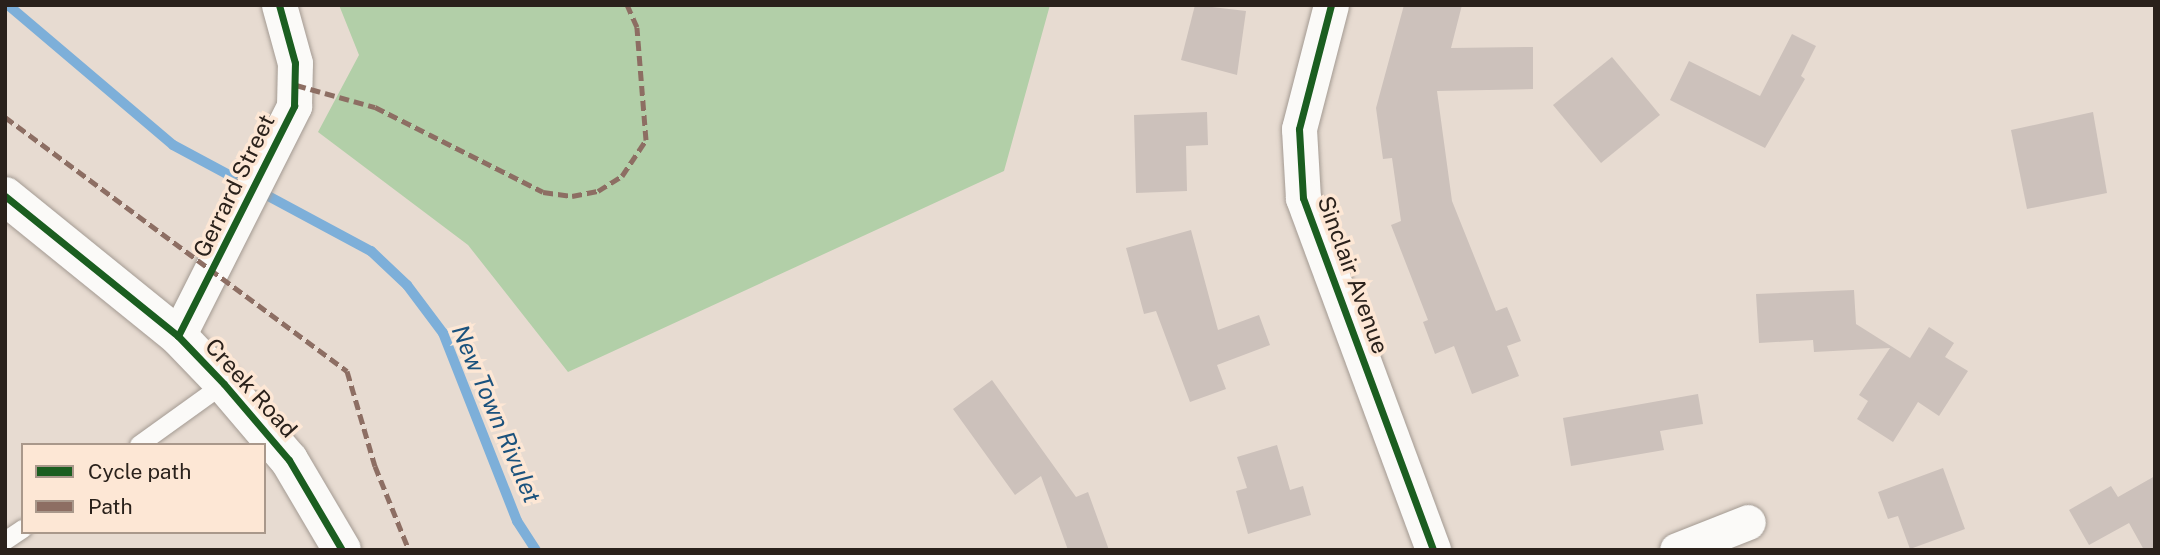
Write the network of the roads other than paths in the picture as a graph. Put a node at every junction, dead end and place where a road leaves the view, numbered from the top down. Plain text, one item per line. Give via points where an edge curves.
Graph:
1 (279, 5) edge
2 (1331, 5) edge
3 (5, 196) edge
4 (178, 336) junction
5 (224, 384) junction
6 (142, 443) edge
7 (1748, 522) dead end
8 (21, 530) edge
9 (5, 541) edge
10 (342, 550) edge
11 (1433, 550) edge
12 (1677, 550) edge

1 - 4 street, Gerrard Street via 295,63 294,106
2 - 11 street, Sinclair Avenue via 1299,128 1303,198
3 - 4 street, Creek Road
4 - 5 street, Creek Road
5 - 6 lane
5 - 10 street, Creek Road via 289,460
7 - 12 street
8 - 9 lane

